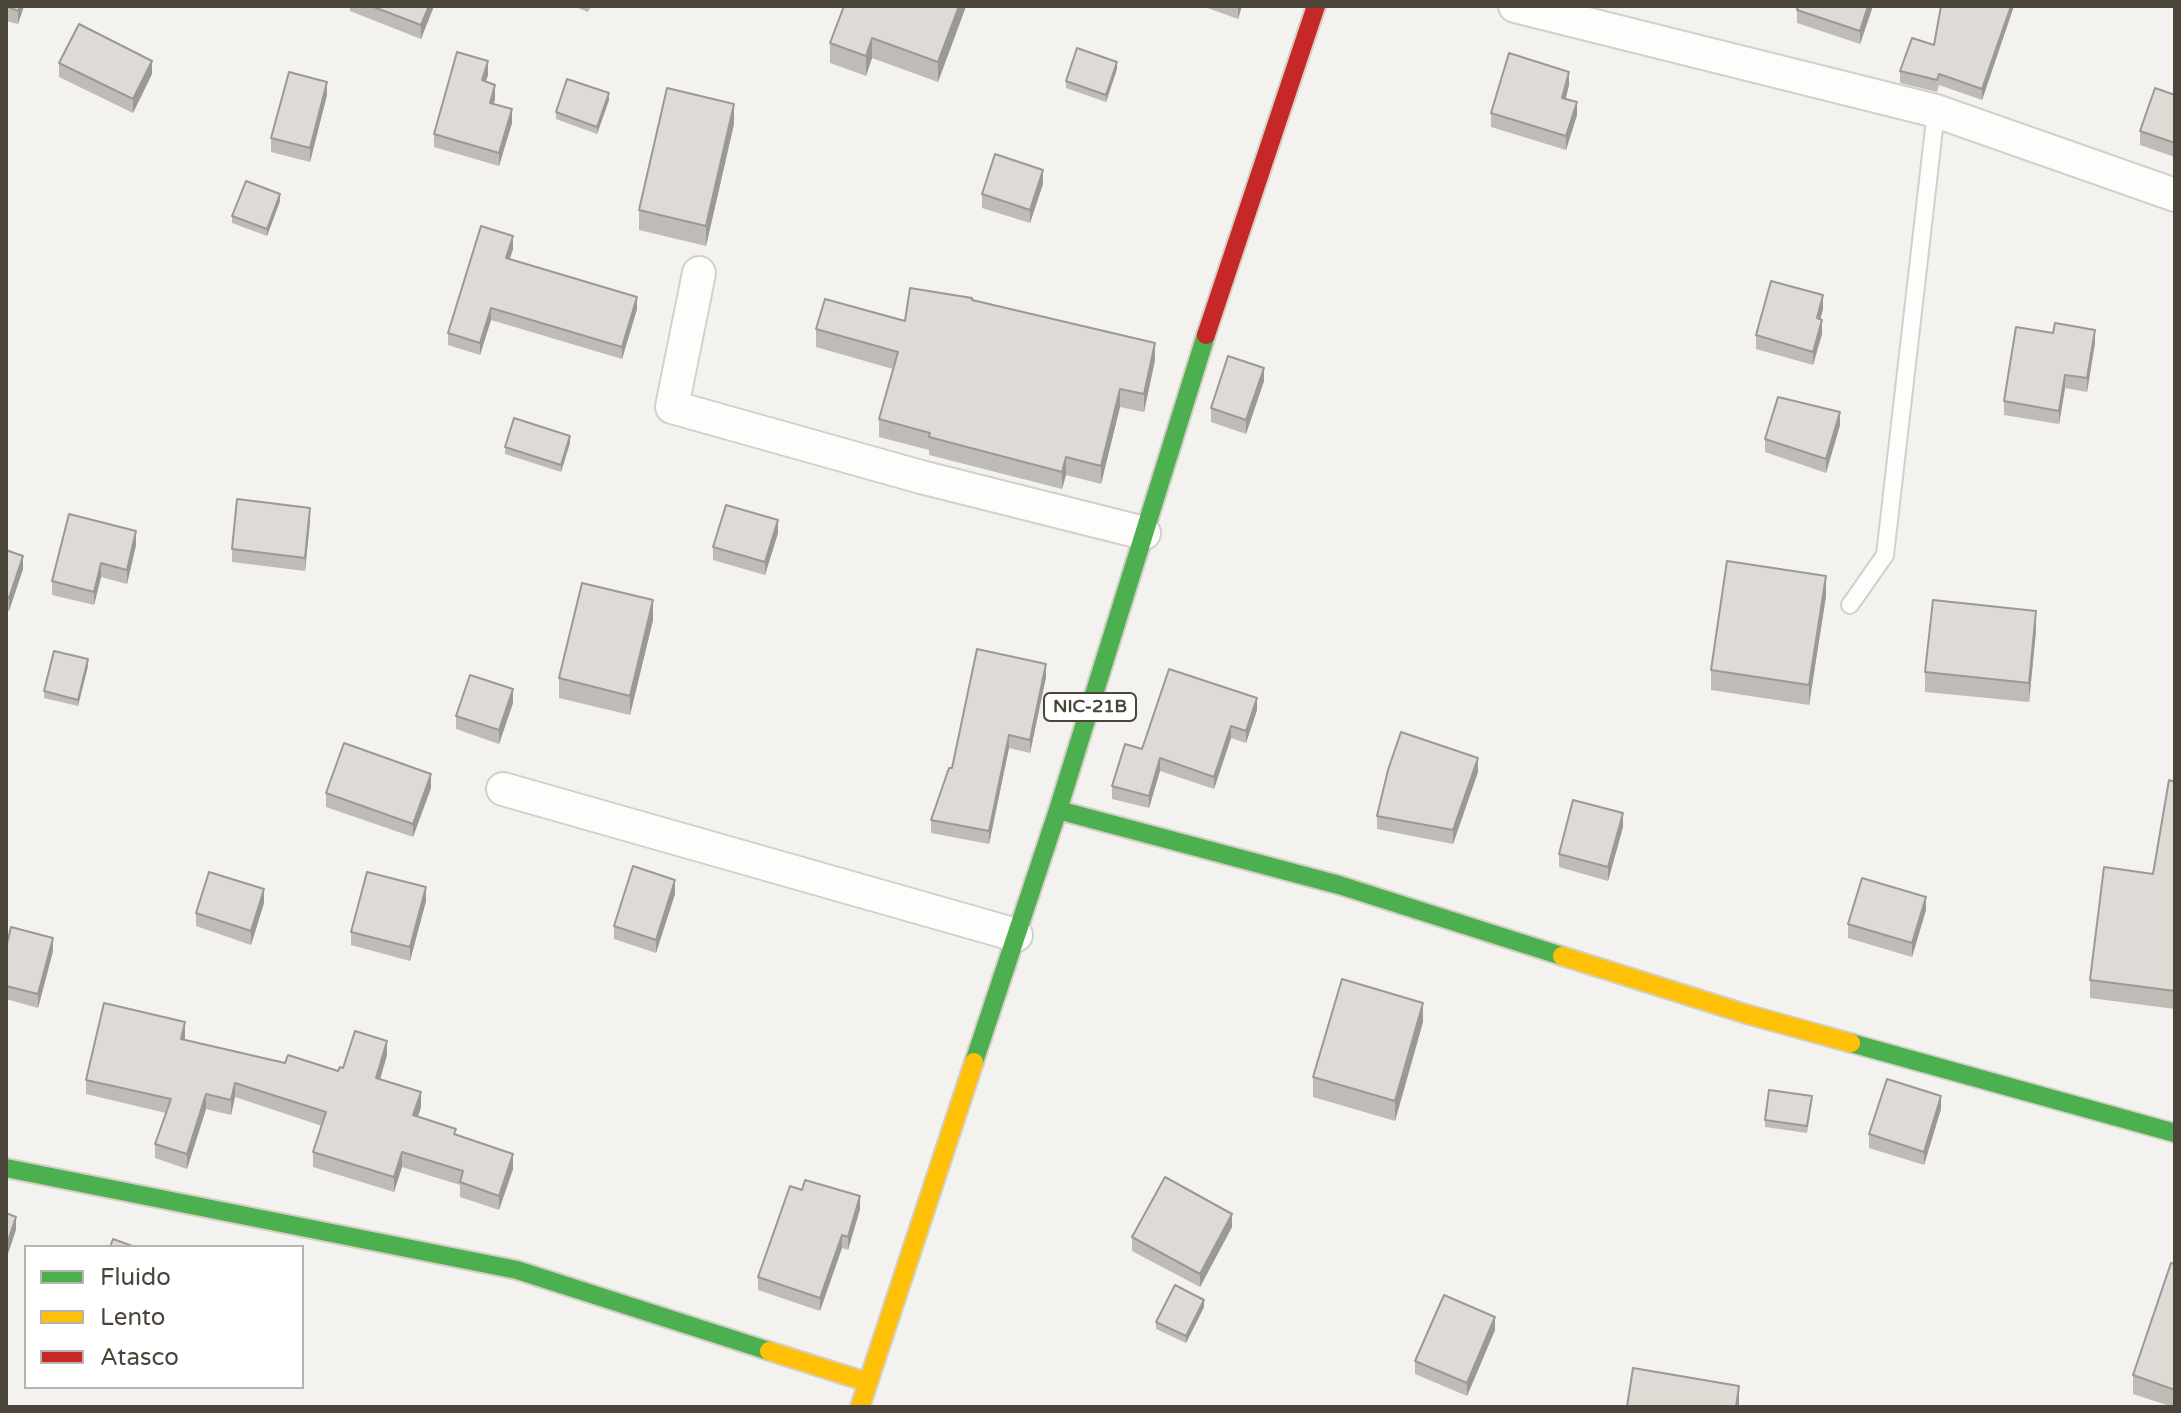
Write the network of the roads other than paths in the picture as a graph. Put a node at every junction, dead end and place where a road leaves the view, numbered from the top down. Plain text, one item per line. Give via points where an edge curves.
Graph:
1 (1316, 6) edge
2 (1515, 6) edge
3 (1936, 111) junction
4 (2175, 195) edge
5 (699, 273) dead end
6 (1144, 533) junction
7 (1850, 605) dead end
8 (503, 789) dead end
9 (1058, 810) junction
10 (1016, 935) junction
11 (2175, 1133) edge
12 (6, 1168) edge
13 (867, 1382) junction
14 (860, 1407) edge

1 - 6 main road, NIC-21B
2 - 3 street
3 - 4 street
3 - 7 lane via 1885,555
5 - 6 street via 672,407
6 - 9 main road, NIC-21B
8 - 10 street
9 - 10 main road, NIC-21B
9 - 11 main road via 1339,885 1746,1014
10 - 13 main road, NIC-21B
12 - 13 main road via 517,1270
13 - 14 main road, NIC-21B

